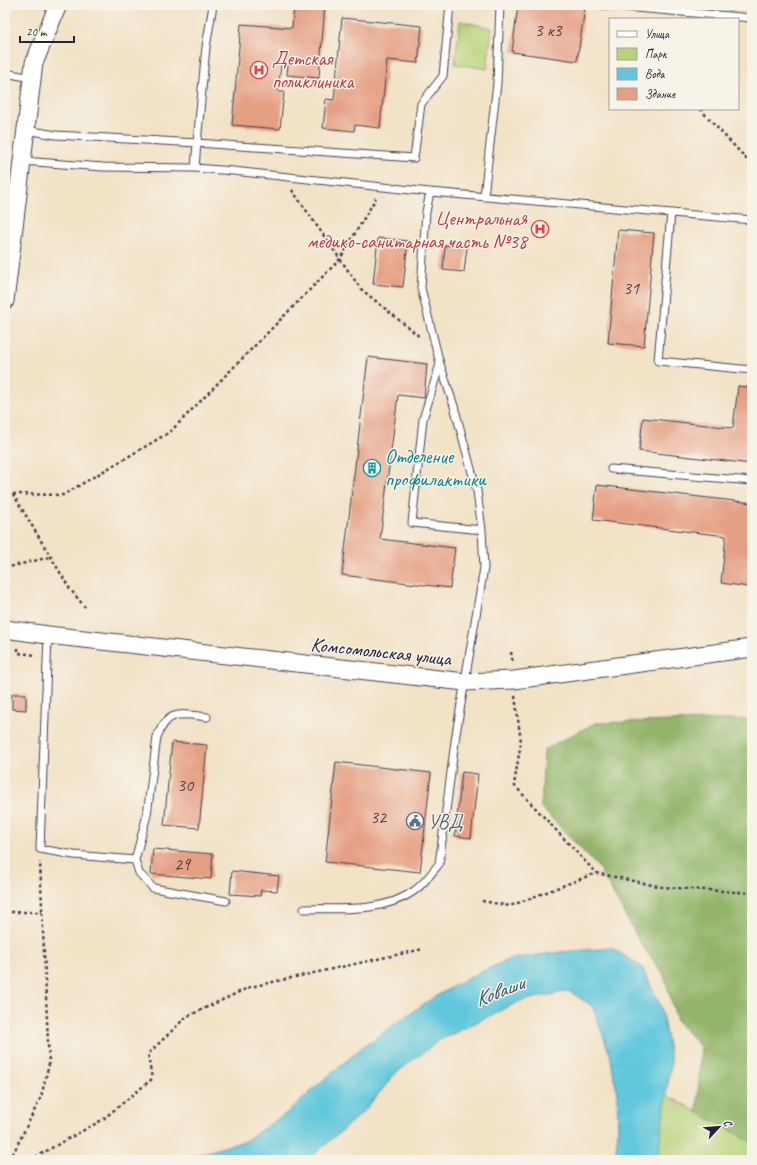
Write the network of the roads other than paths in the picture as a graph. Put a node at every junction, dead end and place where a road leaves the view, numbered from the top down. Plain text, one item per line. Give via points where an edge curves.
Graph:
1 (58, 5) edge
2 (213, 5) edge
3 (450, 5) edge
4 (500, 5) edge
5 (601, 5) edge
6 (752, 18) edge
7 (5, 73) edge
8 (33, 78) junction
9 (26, 130) junction
10 (197, 143) junction
11 (22, 161) junction
12 (195, 168) junction
13 (430, 192) junction
14 (484, 196) junction
15 (671, 212) junction
16 (752, 220) edge
17 (5, 301) edge
18 (440, 364) junction
19 (752, 370) edge
20 (611, 469) dead end
21 (752, 481) edge
22 (482, 530) junction
23 (5, 629) edge
24 (48, 635) junction
25 (752, 648) edge
26 (465, 682) junction
27 (207, 717) dead end
28 (135, 860) junction
29 (226, 901) dead end
30 (304, 909) dead end

1 - 8 street via 34,63
2 - 10 lane via 206,47
3 - 10 lane via 443,76 421,104 414,158
4 - 14 lane via 497,83
5 - 6 lane
7 - 8 lane
8 - 9 street
9 - 10 lane via 56,135
9 - 11 street
10 - 12 lane
11 - 12 lane via 103,167
11 - 17 street
12 - 13 lane
13 - 14 lane
13 - 18 lane via 426,212 421,288
14 - 15 lane
15 - 16 lane
15 - 19 lane via 658,361
18 - 22 lane via 468,452
18 - 22 lane via 423,419 412,523
20 - 21 lane
22 - 26 lane via 484,568
23 - 24 street, Комсомольская улица
24 - 26 street, Комсомольская улица
24 - 28 lane via 40,849 74,855
25 - 26 street, Комсомольская улица via 514,680
26 - 30 lane via 439,864 426,881 413,892 379,906
27 - 28 lane via 178,713 161,726 157,737 147,815
28 - 29 lane via 139,873 153,888

